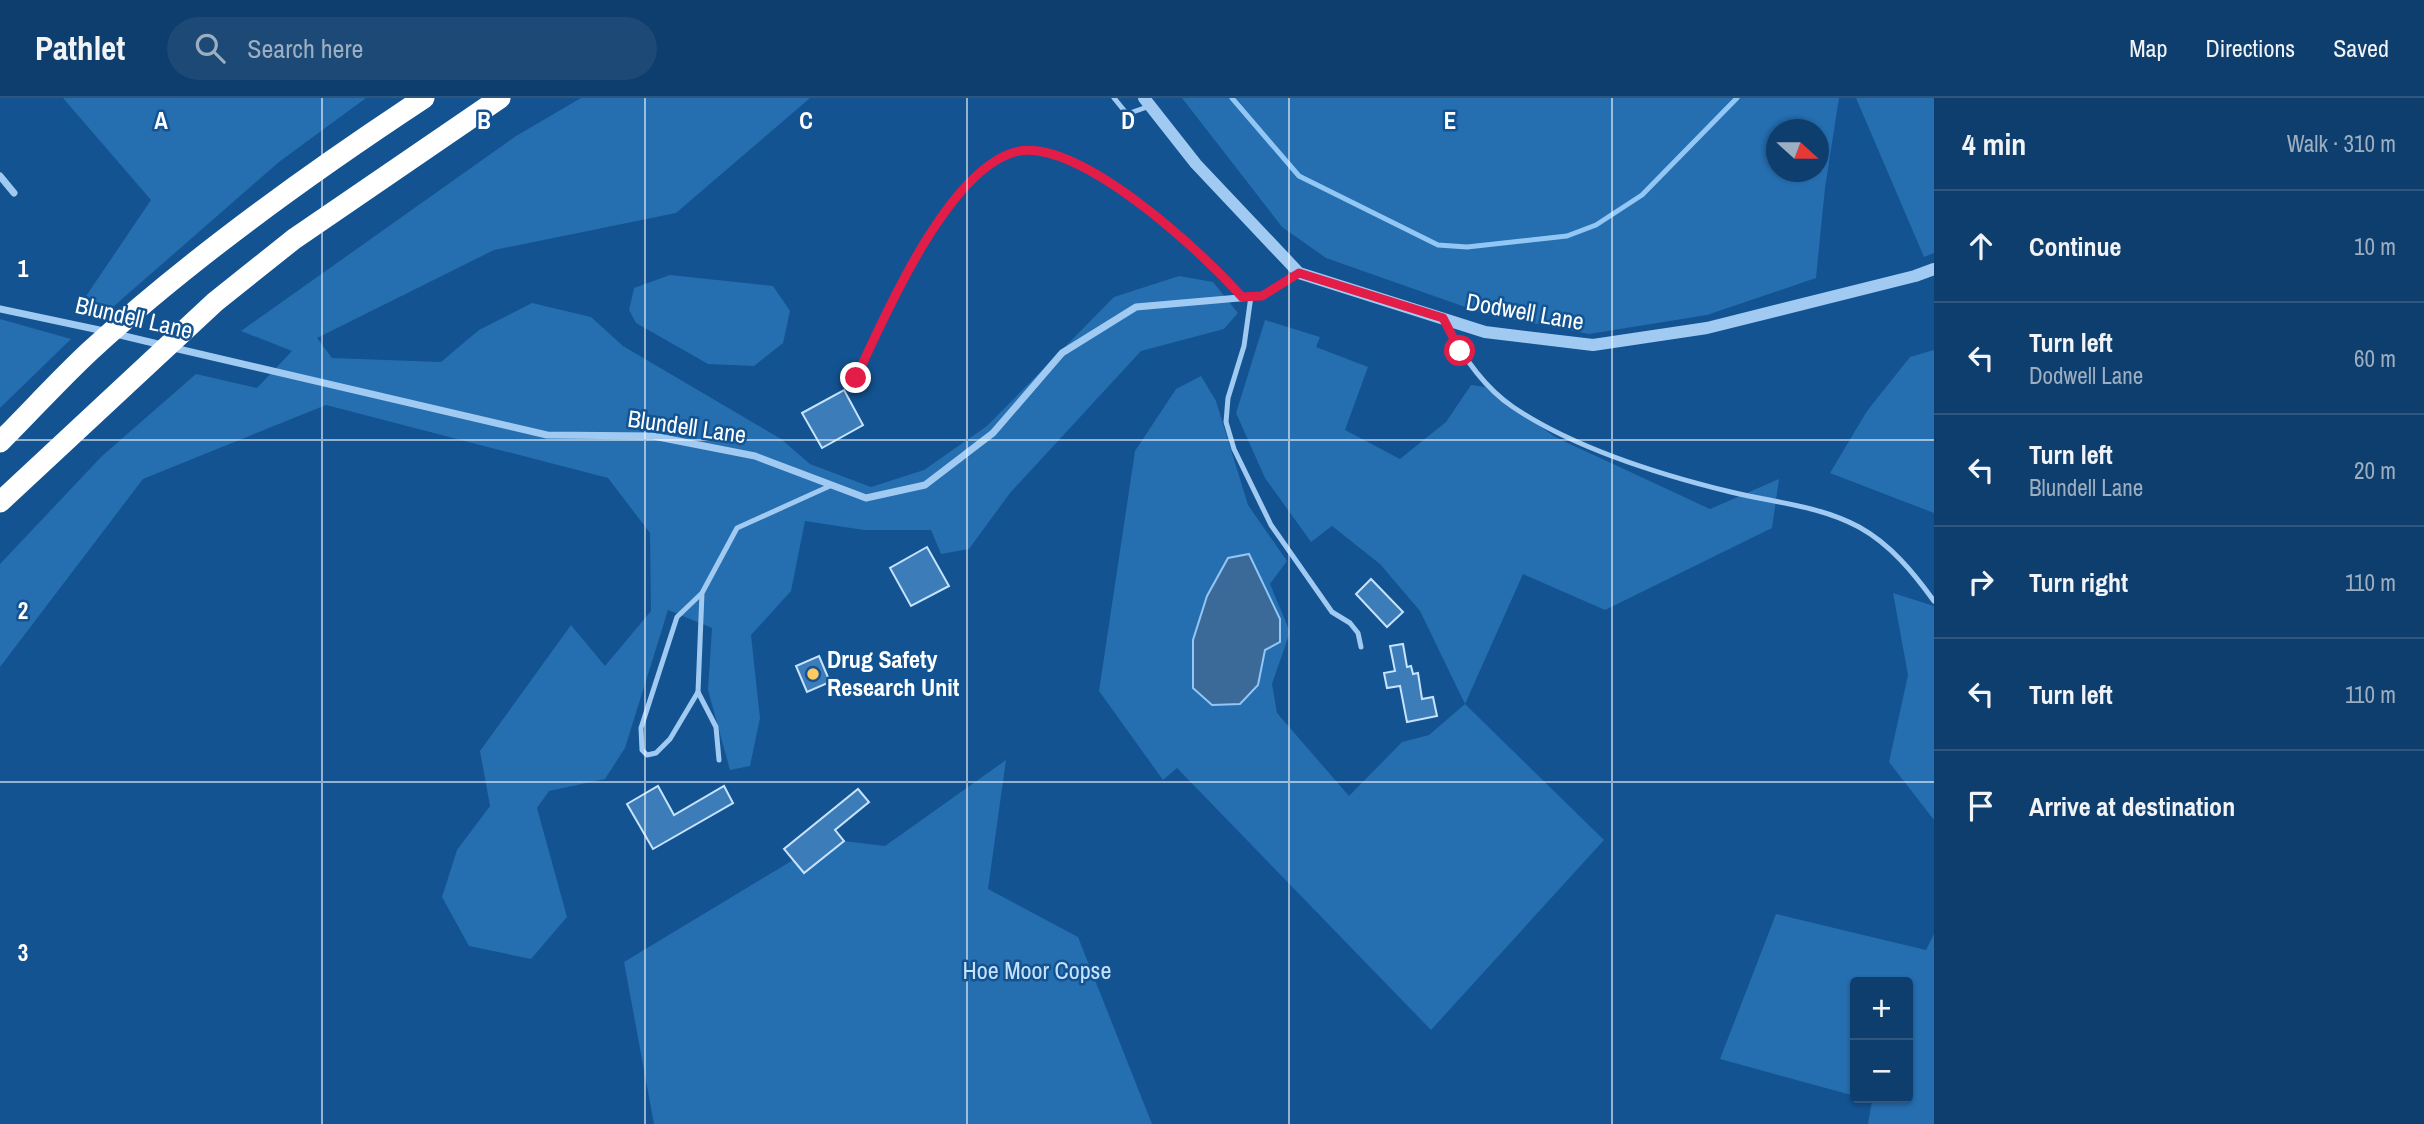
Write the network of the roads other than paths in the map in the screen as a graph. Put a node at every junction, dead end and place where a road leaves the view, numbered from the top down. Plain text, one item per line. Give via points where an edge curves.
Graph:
1 (424, 98) edge
2 (500, 98) edge
3 (1114, 98) edge
4 (1147, 102) edge
5 (0, 176) edge
6 (14, 193) dead end
7 (1934, 269) edge
8 (1299, 273) junction
9 (1247, 297) junction
10 (0, 309) edge
11 (1443, 318) junction
12 (856, 378) dead end
13 (0, 442) edge
14 (832, 485) junction
15 (0, 502) edge
16 (702, 593) junction
17 (1934, 601) edge
18 (1361, 647) dead end
19 (698, 692) junction
20 (719, 761) dead end

1 - 13 highway via 326,163 138,310 89,352
2 - 15 highway via 294,239 215,302
3 - 4 lane via 1127,114
4 - 8 street, Dodwell Lane via 1196,163
5 - 6 street
7 - 11 street, Dodwell Lane via 1706,328 1593,345 1485,332
8 - 9 street, Blundell Lane via 1262,296
8 - 11 street, Dodwell Lane
9 - 12 lane via 1120,190 1056,154 1018,151 990,164 935,228 906,271
9 - 14 street, Blundell Lane via 1136,307 1062,354 993,433 925,485 866,498
9 - 18 lane via 1244,346 1227,397 1226,422 1234,449 1271,525 1332,612 1358,633
10 - 14 street, Blundell Lane via 547,435 653,436 755,456
11 - 17 lane via 1460,351 1511,406 1595,448 1647,467 1730,492 1823,510 1880,540
14 - 16 lane via 737,528
16 - 19 lane
16 - 19 lane via 677,617 651,691 641,728 642,750 647,755 670,739
19 - 20 lane via 716,727

